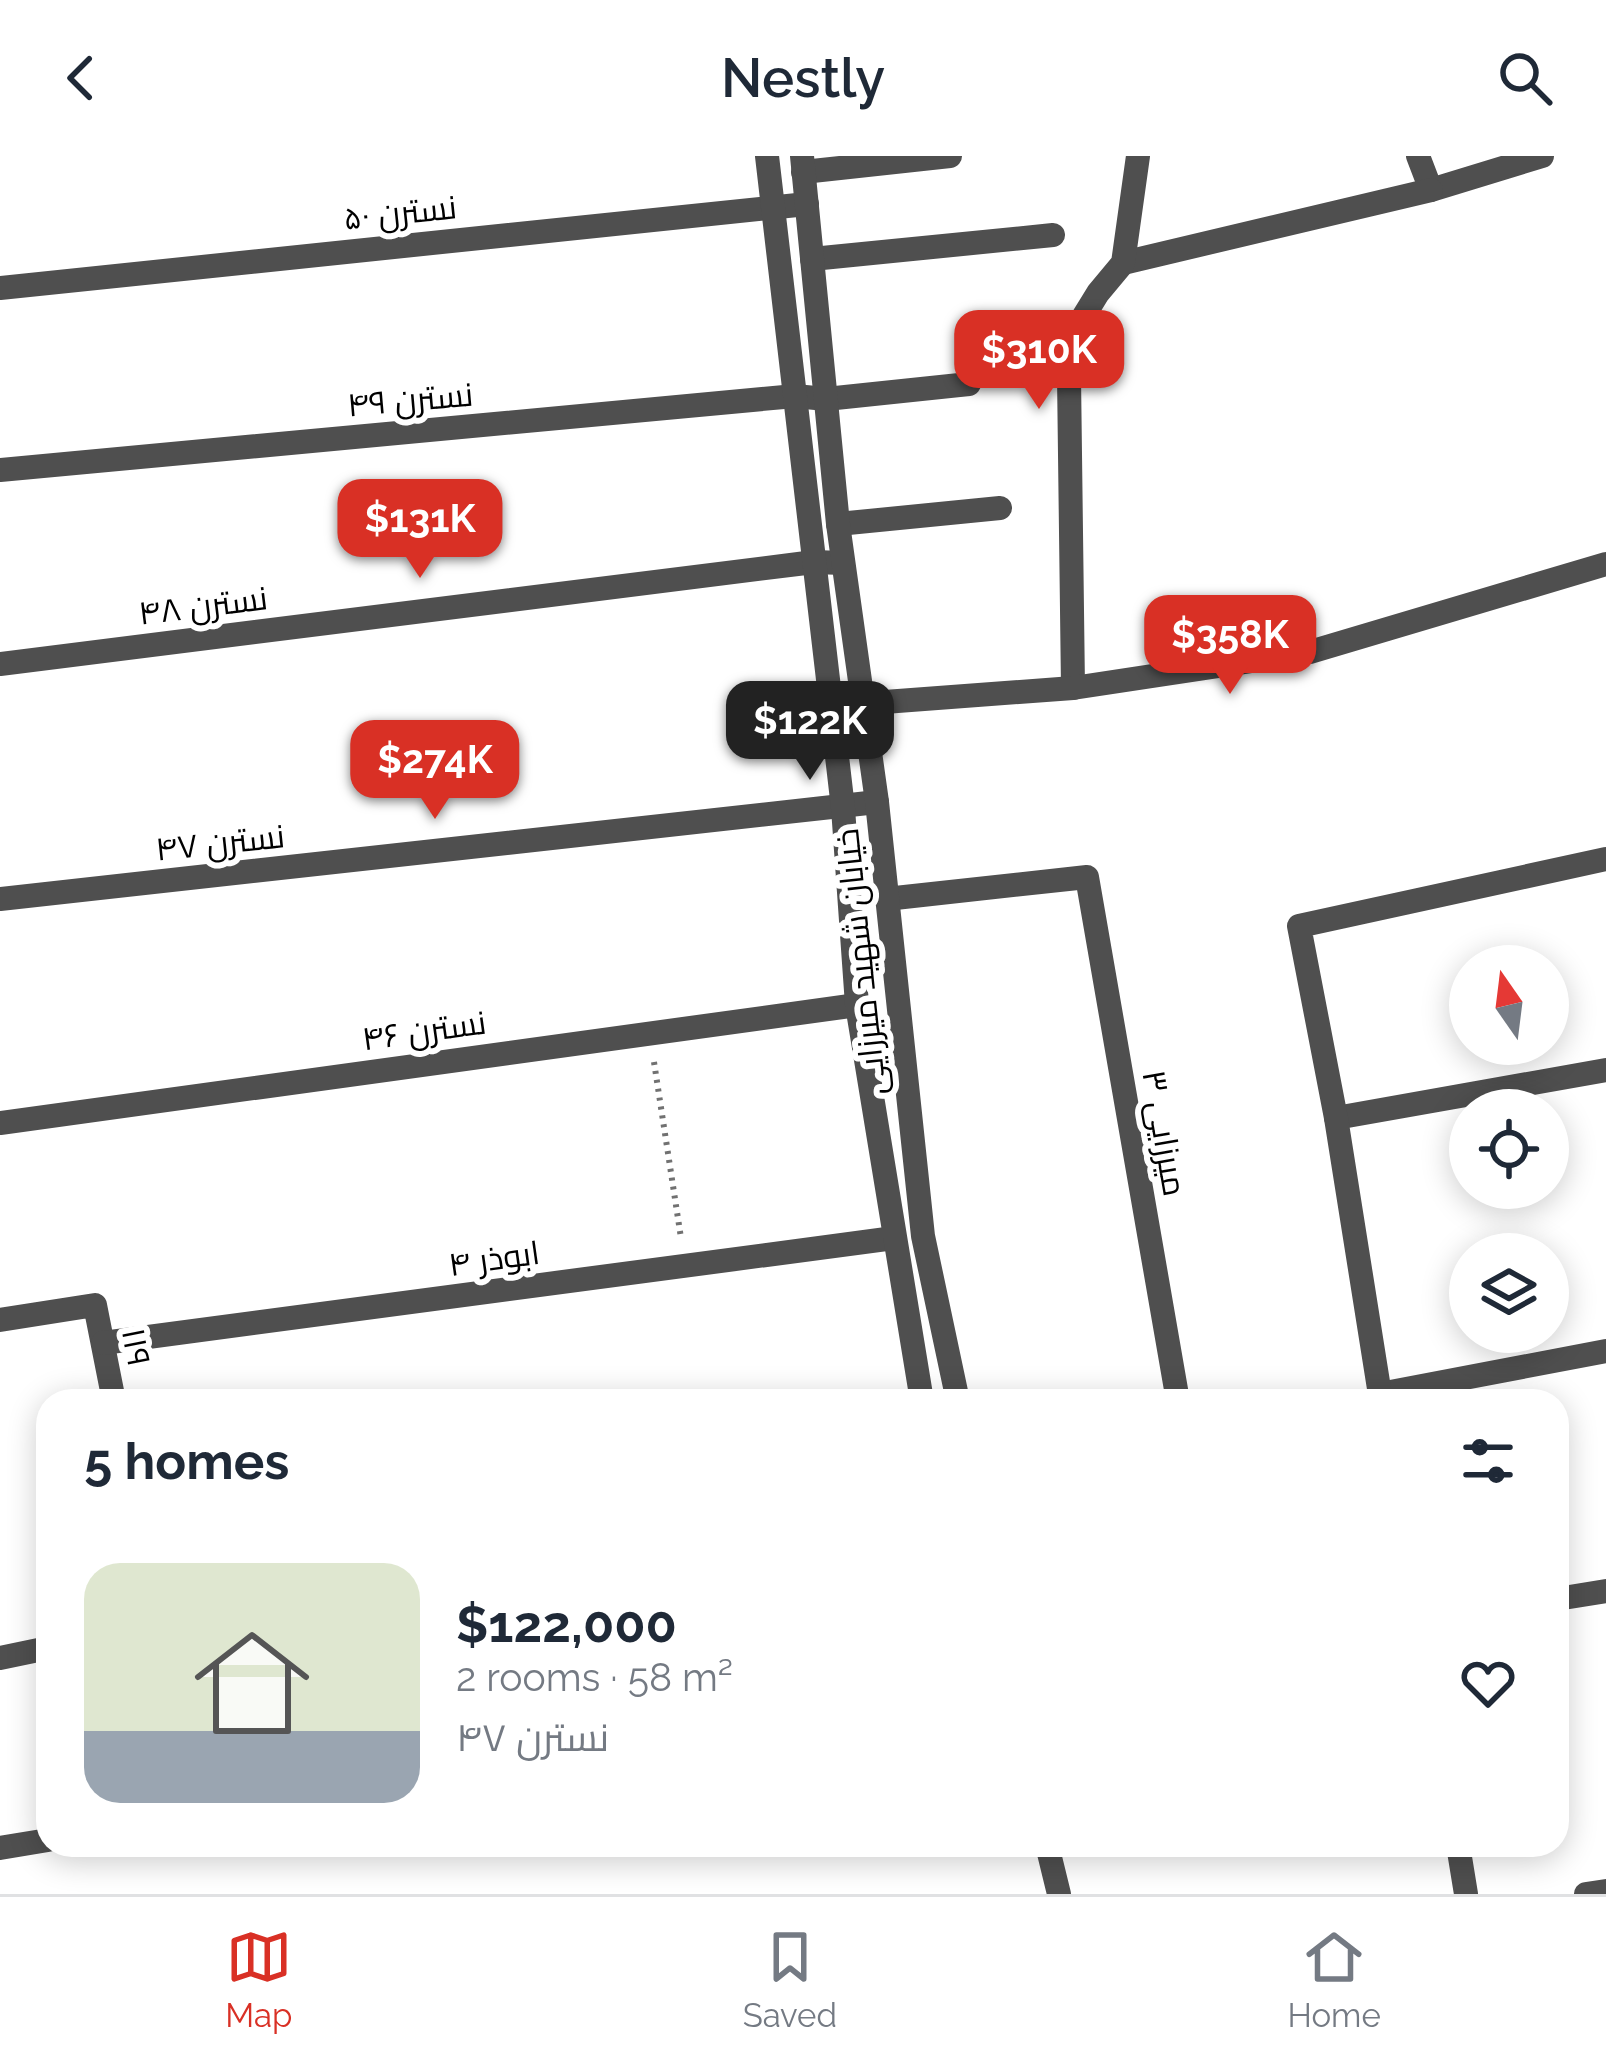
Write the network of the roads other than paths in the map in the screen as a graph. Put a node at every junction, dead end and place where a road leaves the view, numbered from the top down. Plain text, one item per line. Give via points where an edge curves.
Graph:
1 (767, 156) edge
2 (950, 156) edge
3 (1138, 156) edge
4 (1418, 156) edge
5 (1542, 156) edge
6 (803, 164) edge
7 (1431, 190) junction
8 (807, 204) junction
9 (772, 206) junction
10 (1053, 235) dead end
11 (812, 259) junction
12 (1124, 263) junction
13 (0, 288) edge
14 (969, 384) dead end
15 (795, 396) junction
16 (826, 399) junction
17 (0, 470) edge
18 (1000, 508) dead end
19 (838, 524) junction
20 (814, 562) junction
21 (843, 563) junction
22 (1606, 564) edge
23 (0, 664) edge
24 (1073, 688) junction
25 (864, 705) junction
26 (831, 706) junction
27 (877, 802) junction
28 (843, 808) junction
29 (1606, 859) edge
30 (0, 899) edge
31 (886, 899) junction
32 (857, 1005) junction
33 (1606, 1070) edge
34 (1336, 1118) junction
35 (0, 1123) edge
36 (894, 1238) junction
37 (0, 1320) edge
38 (103, 1343) junction
39 (1606, 1351) edge
40 (112, 1389) edge
41 (920, 1389) edge
42 (955, 1389) edge
43 (1176, 1389) edge
44 (1380, 1389) edge
45 (1420, 1389) edge
46 (1606, 1591) edge
47 (1569, 1597) edge
48 (36, 1650) edge
49 (0, 1658) edge
50 (36, 1842) edge
51 (0, 1848) edge
52 (1050, 1857) edge
53 (1460, 1857) edge
54 (1606, 1891) edge
55 (1059, 1894) edge
56 (1466, 1894) edge
57 (1586, 1894) edge

1 - 9 street, خیابان شهید میرزایی
2 - 6 street
3 - 12 street
4 - 7 street
5 - 7 street
6 - 8 street, خیابان شهید میرزایی
7 - 12 street
8 - 9 street, نسترن ۵۰
8 - 11 street, خیابان شهید میرزایی
9 - 13 street, نسترن ۵۰
9 - 15 street, خیابان شهید میرزایی
10 - 11 street
11 - 16 street, خیابان شهید میرزایی
12 - 24 street via 1074,332
14 - 16 street, نسترن ۴۹
15 - 16 street, نسترن ۴۹
15 - 17 street, نسترن ۴۹
15 - 20 street, خیابان شهید میرزایی
16 - 19 street, خیابان شهید میرزایی
18 - 19 street
19 - 21 street, خیابان شهید میرزایی
20 - 21 street, نسترن ۴۸
20 - 23 street, نسترن ۴۸
20 - 26 street, خیابان شهید میرزایی
21 - 25 street, خیابان شهید میرزایی
22 - 24 street via 1310,652
24 - 25 street
25 - 26 street
25 - 27 street, خیابان شهید میرزایی
26 - 28 street, خیابان شهید میرزایی
27 - 28 street, نسترن ۴۷
27 - 31 street, خیابان شهید میرزایی
28 - 30 street, نسترن ۴۷
28 - 32 street, خیابان شهید میرزایی
29 - 34 street via 1299,926
31 - 42 street, خیابان شهید میرزایی via 923,1236
31 - 43 street, میرزایی ۳ via 1087,877
32 - 35 street, نسترن ۴۶
32 - 36 street, خیابان شهید میرزایی
33 - 34 street
34 - 44 street
36 - 38 street, ابوذر ۴
36 - 41 street, خیابان شهید میرزایی
37 - 38 street, ۱۱۹ via 95,1305
38 - 40 street, ۱۱۹
39 - 45 street
46 - 47 street
48 - 49 street
50 - 51 street
52 - 55 street
53 - 56 street
54 - 57 street

